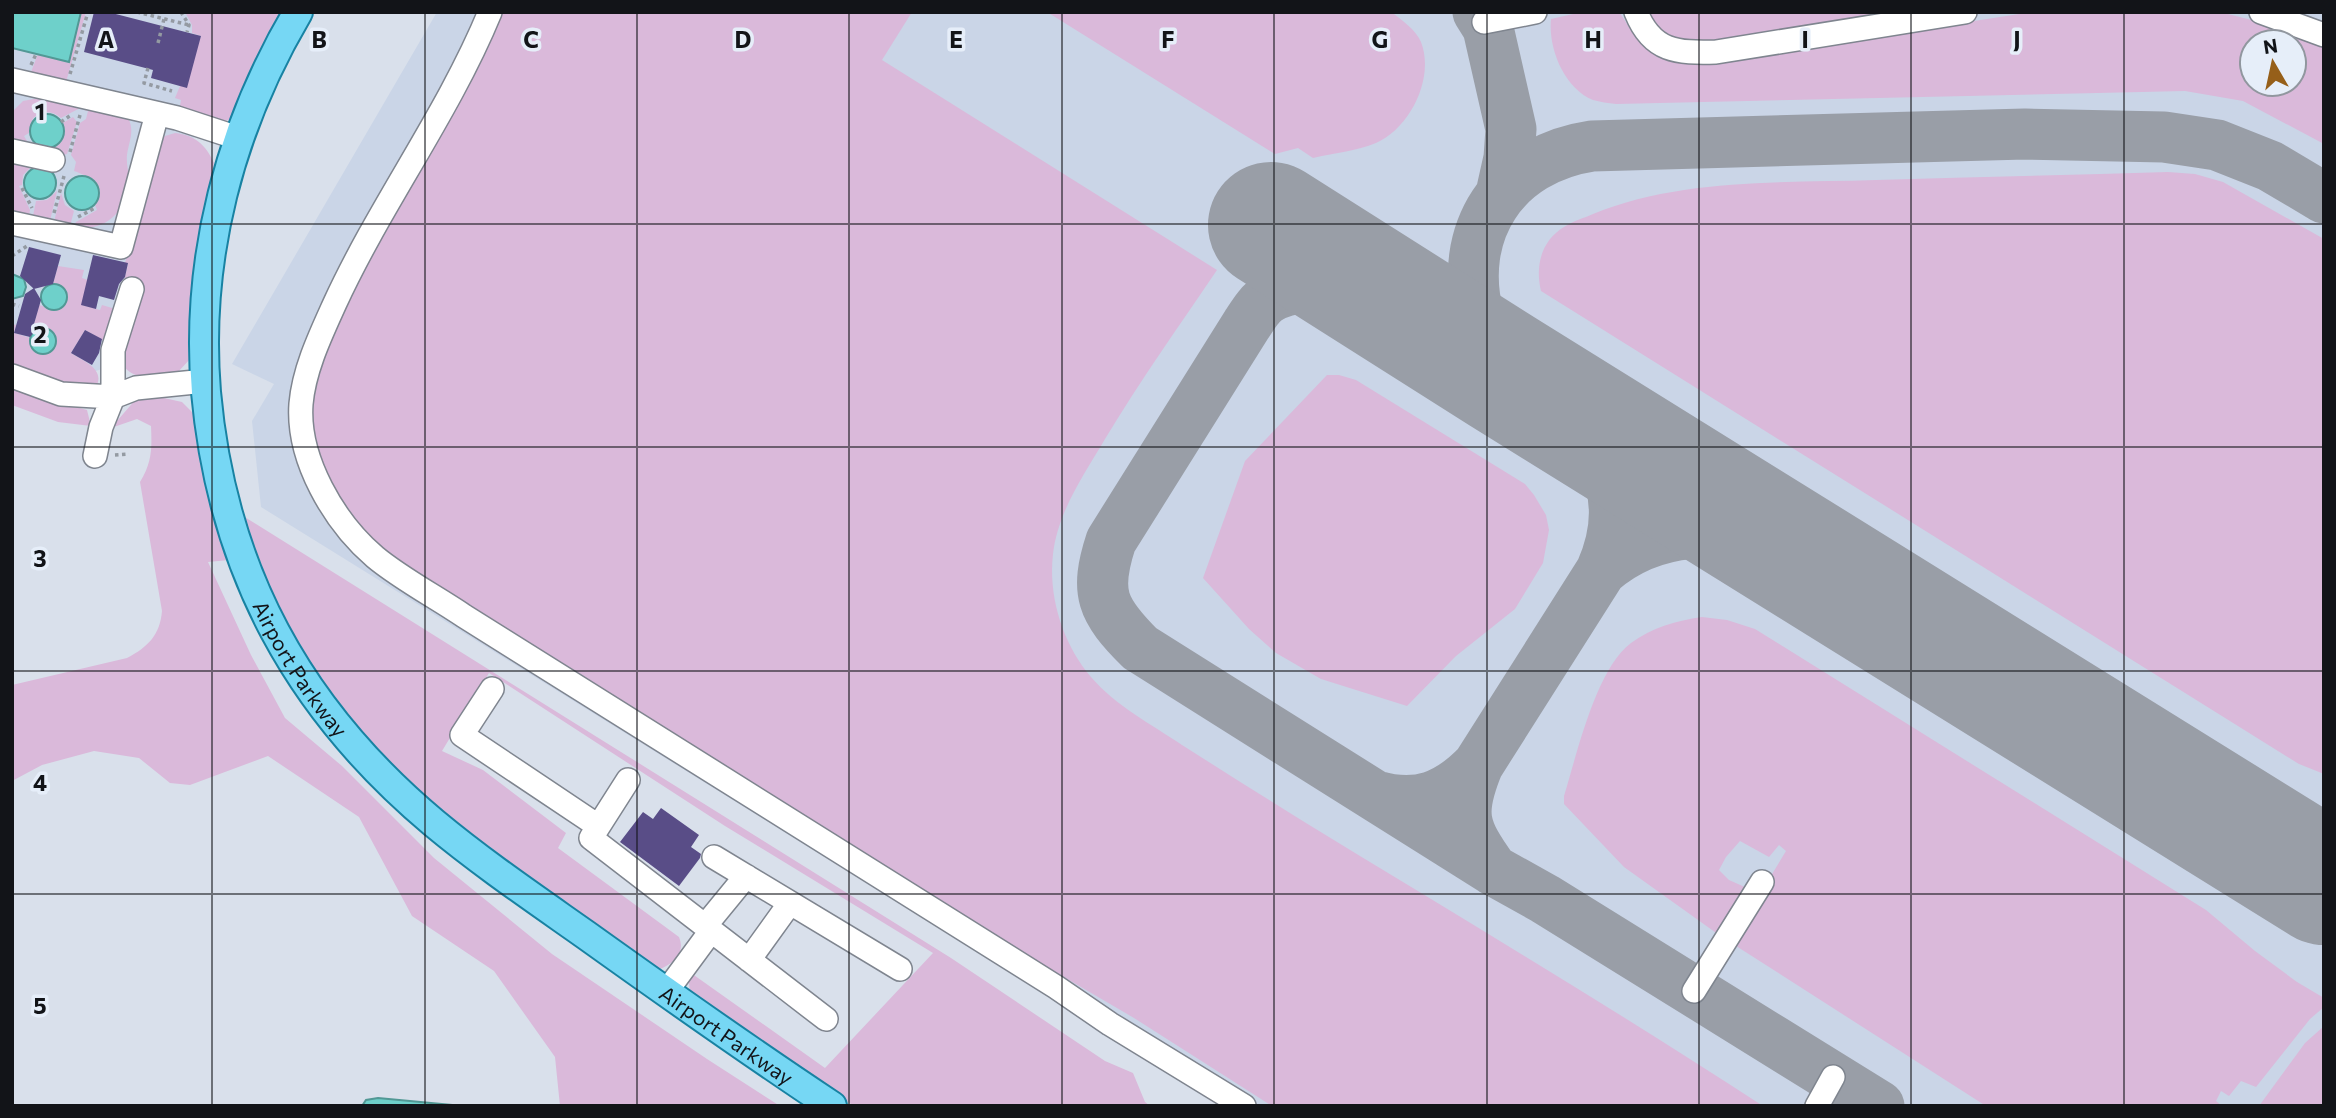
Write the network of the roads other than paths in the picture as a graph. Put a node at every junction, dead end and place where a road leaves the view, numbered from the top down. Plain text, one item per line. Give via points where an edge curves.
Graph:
1 (298, 12) edge
2 (490, 12) edge
3 (1535, 12) edge
4 (1636, 12) edge
5 (1965, 12) edge
6 (2261, 12) edge
7 (1484, 22) dead end
8 (2324, 35) edge
9 (12, 80) edge
10 (157, 114) junction
11 (237, 138) junction
12 (12, 151) edge
13 (53, 160) dead end
14 (12, 223) edge
15 (132, 289) dead end
16 (12, 376) edge
17 (205, 381) junction
18 (113, 397) junction
19 (95, 456) dead end
20 (492, 689) dead end
21 (628, 780) dead end
22 (598, 826) junction
23 (714, 857) dead end
24 (746, 876) junction
25 (1762, 882) dead end
26 (790, 903) junction
27 (708, 928) junction
28 (749, 960) junction
29 (900, 969) dead end
30 (1694, 991) dead end
31 (666, 992) junction
32 (826, 1019) dead end
33 (1833, 1077) dead end
34 (832, 1106) edge
35 (1244, 1106) edge
36 (1817, 1106) edge

1 - 11 main road, Airport Parkway
2 - 35 lane via 471,55 353,264 306,375 301,403 304,444 320,486 334,507 375,557 464,616
3 - 7 lane
4 - 5 lane via 1659,45 1682,53 1716,52
6 - 8 lane
9 - 10 lane
10 - 11 lane
10 - 14 lane via 121,247
11 - 17 main road, Airport Parkway via 213,234 205,307
12 - 13 lane
15 - 18 lane via 113,350
16 - 18 lane via 61,394
17 - 18 lane via 136,388
17 - 31 main road, Airport Parkway via 219,477 244,562 278,640 323,709 381,775 461,845
18 - 19 lane
20 - 22 lane via 461,735
21 - 22 lane
22 - 27 lane via 591,838
23 - 24 lane
24 - 26 lane
24 - 27 lane
25 - 30 lane
26 - 28 lane
26 - 29 lane
27 - 28 lane
27 - 31 lane
28 - 32 lane
31 - 34 main road, Airport Parkway
33 - 36 lane

